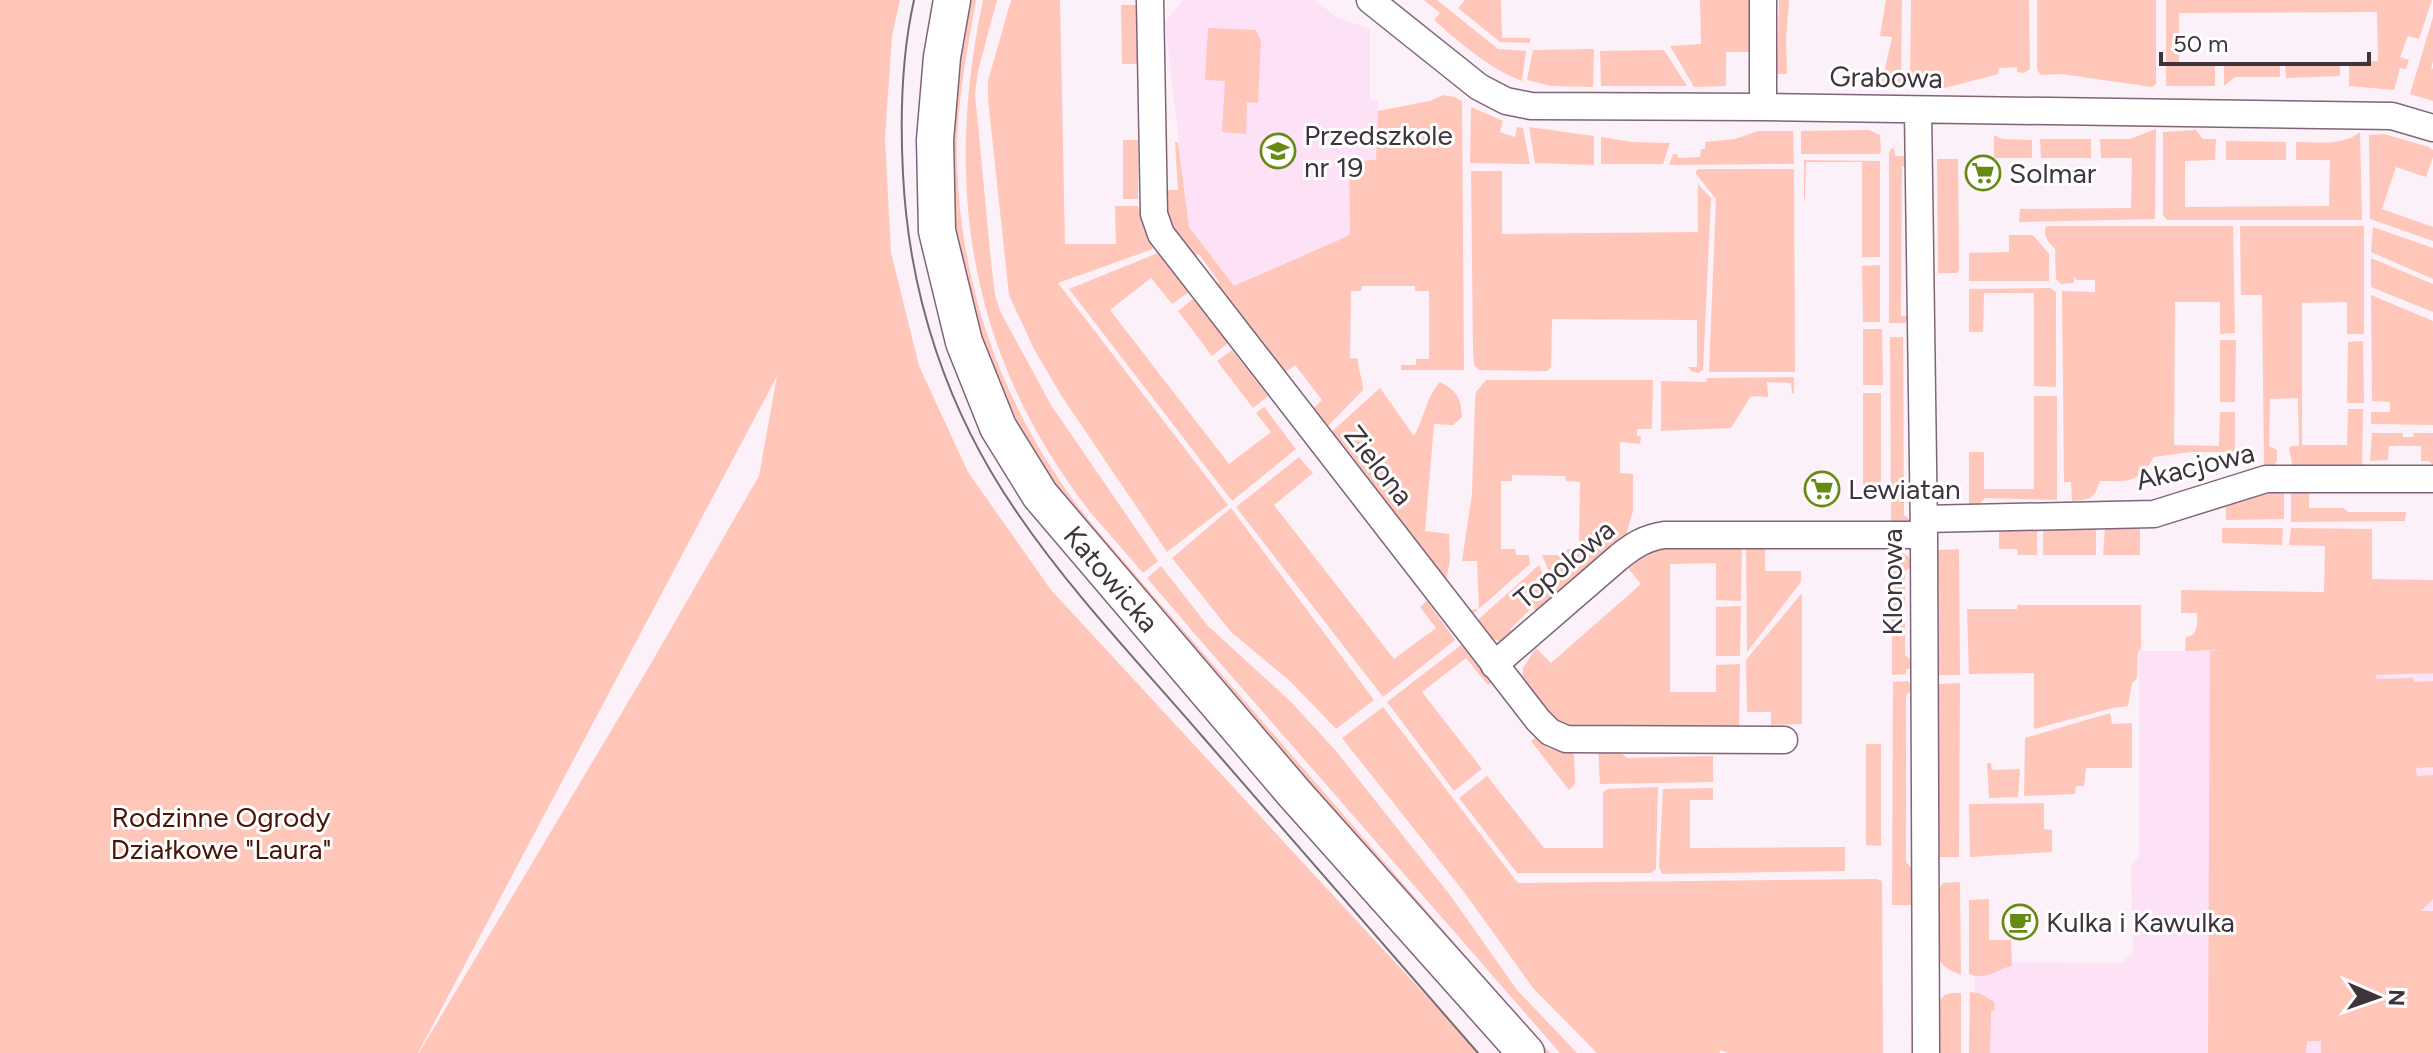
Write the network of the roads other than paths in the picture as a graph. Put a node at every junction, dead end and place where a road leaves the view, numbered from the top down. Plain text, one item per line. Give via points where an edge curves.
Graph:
1 (952, 0) edge
2 (1150, 0) edge
3 (1370, 0) edge
4 (1763, 0) edge
5 (1763, 107) junction
6 (1918, 110) junction
7 (2433, 128) edge
8 (2433, 479) edge
9 (1924, 527) junction
10 (1494, 665) junction
11 (1784, 740) dead end
12 (1526, 1053) edge
13 (1926, 1053) edge

1 - 12 main road, Katowicka via 935,140 937,231 964,342 998,427 1040,495 1294,793
2 - 10 street, Zielona via 1154,214 1161,234
3 - 5 street, Grabowa via 1479,87 1506,101 1567,108
4 - 5 street
5 - 6 street, Grabowa
6 - 7 street, Grabowa via 2392,116
6 - 9 street, Klonowa
8 - 9 street, Akacjowa via 2266,479 2154,514
9 - 10 street, Topolowa via 1650,537 1619,557
9 - 13 street, Klonowa
10 - 11 street, Zielona via 1550,732 1566,739

